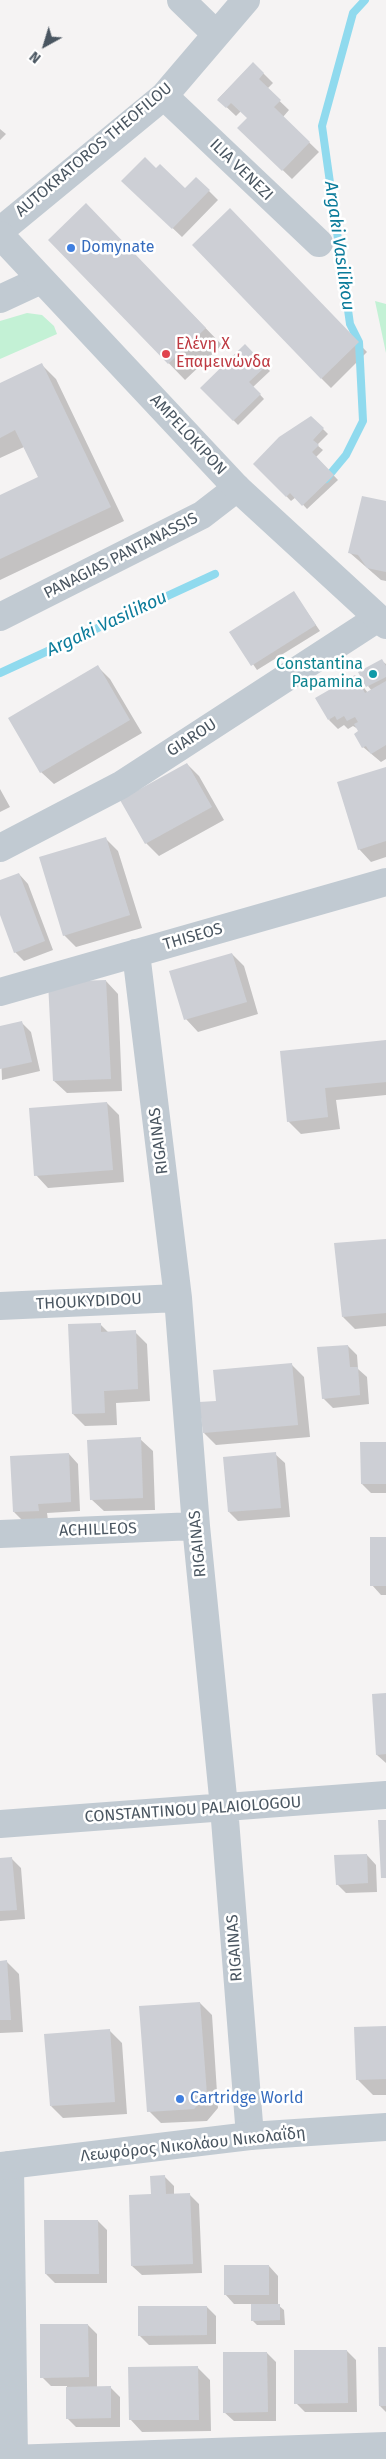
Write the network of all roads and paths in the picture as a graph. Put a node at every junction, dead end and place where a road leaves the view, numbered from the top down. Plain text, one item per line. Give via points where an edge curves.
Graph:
1 (181, 0) edge
2 (246, 0) edge
3 (216, 34) junction
4 (164, 96) junction
5 (0, 230) edge
6 (0, 235) edge
7 (318, 243) dead end
8 (41, 280) junction
9 (0, 299) edge
10 (238, 488) junction
11 (0, 617) edge
12 (382, 621) edge
13 (0, 848) edge
14 (386, 882) edge
15 (136, 953) junction
16 (0, 992) edge
17 (178, 1298) junction
18 (0, 1306) edge
19 (196, 1526) junction
20 (0, 1534) edge
21 (386, 1795) edge
22 (224, 1807) junction
23 (0, 1824) edge
24 (386, 2127) edge
25 (250, 2136) junction
26 (5, 2166) edge
27 (386, 2446) edge
28 (10, 2459) edge
29 (14, 2459) edge

1 - 3 street
2 - 3 street, AUTOKRATOROS THEOFILOU
3 - 4 street, AUTOKRATOROS THEOFILOU
4 - 5 street, AUTOKRATOROS THEOFILOU
4 - 7 street, ILIA VENEZI
6 - 8 street, AMPELOKIPON
8 - 9 street
8 - 10 street, AMPELOKIPON
10 - 11 street, PANAGIAS PANTANASSIS via 202,515
10 - 12 street, AMPELOKIPON
12 - 13 street, GIAROU via 121,785
14 - 15 street, THISEOS
15 - 16 street, THISEOS
15 - 17 street, RIGAINAS
17 - 18 street, THOUKYDIDOU
17 - 19 street, RIGAINAS
19 - 20 street, ACHILLEOS
19 - 22 street, RIGAINAS
21 - 22 street, CONSTANTINOU PALAIOLOGOU
22 - 23 street, CONSTANTINOU PALAIOLOGOU
22 - 25 street, RIGAINAS
24 - 25 street, Λεωφόρος Νικολάου Νικολαΐδη
25 - 26 street, Λεωφόρος Νικολάου Νικολαΐδη
26 - 29 street
27 - 29 street
28 - 29 street

